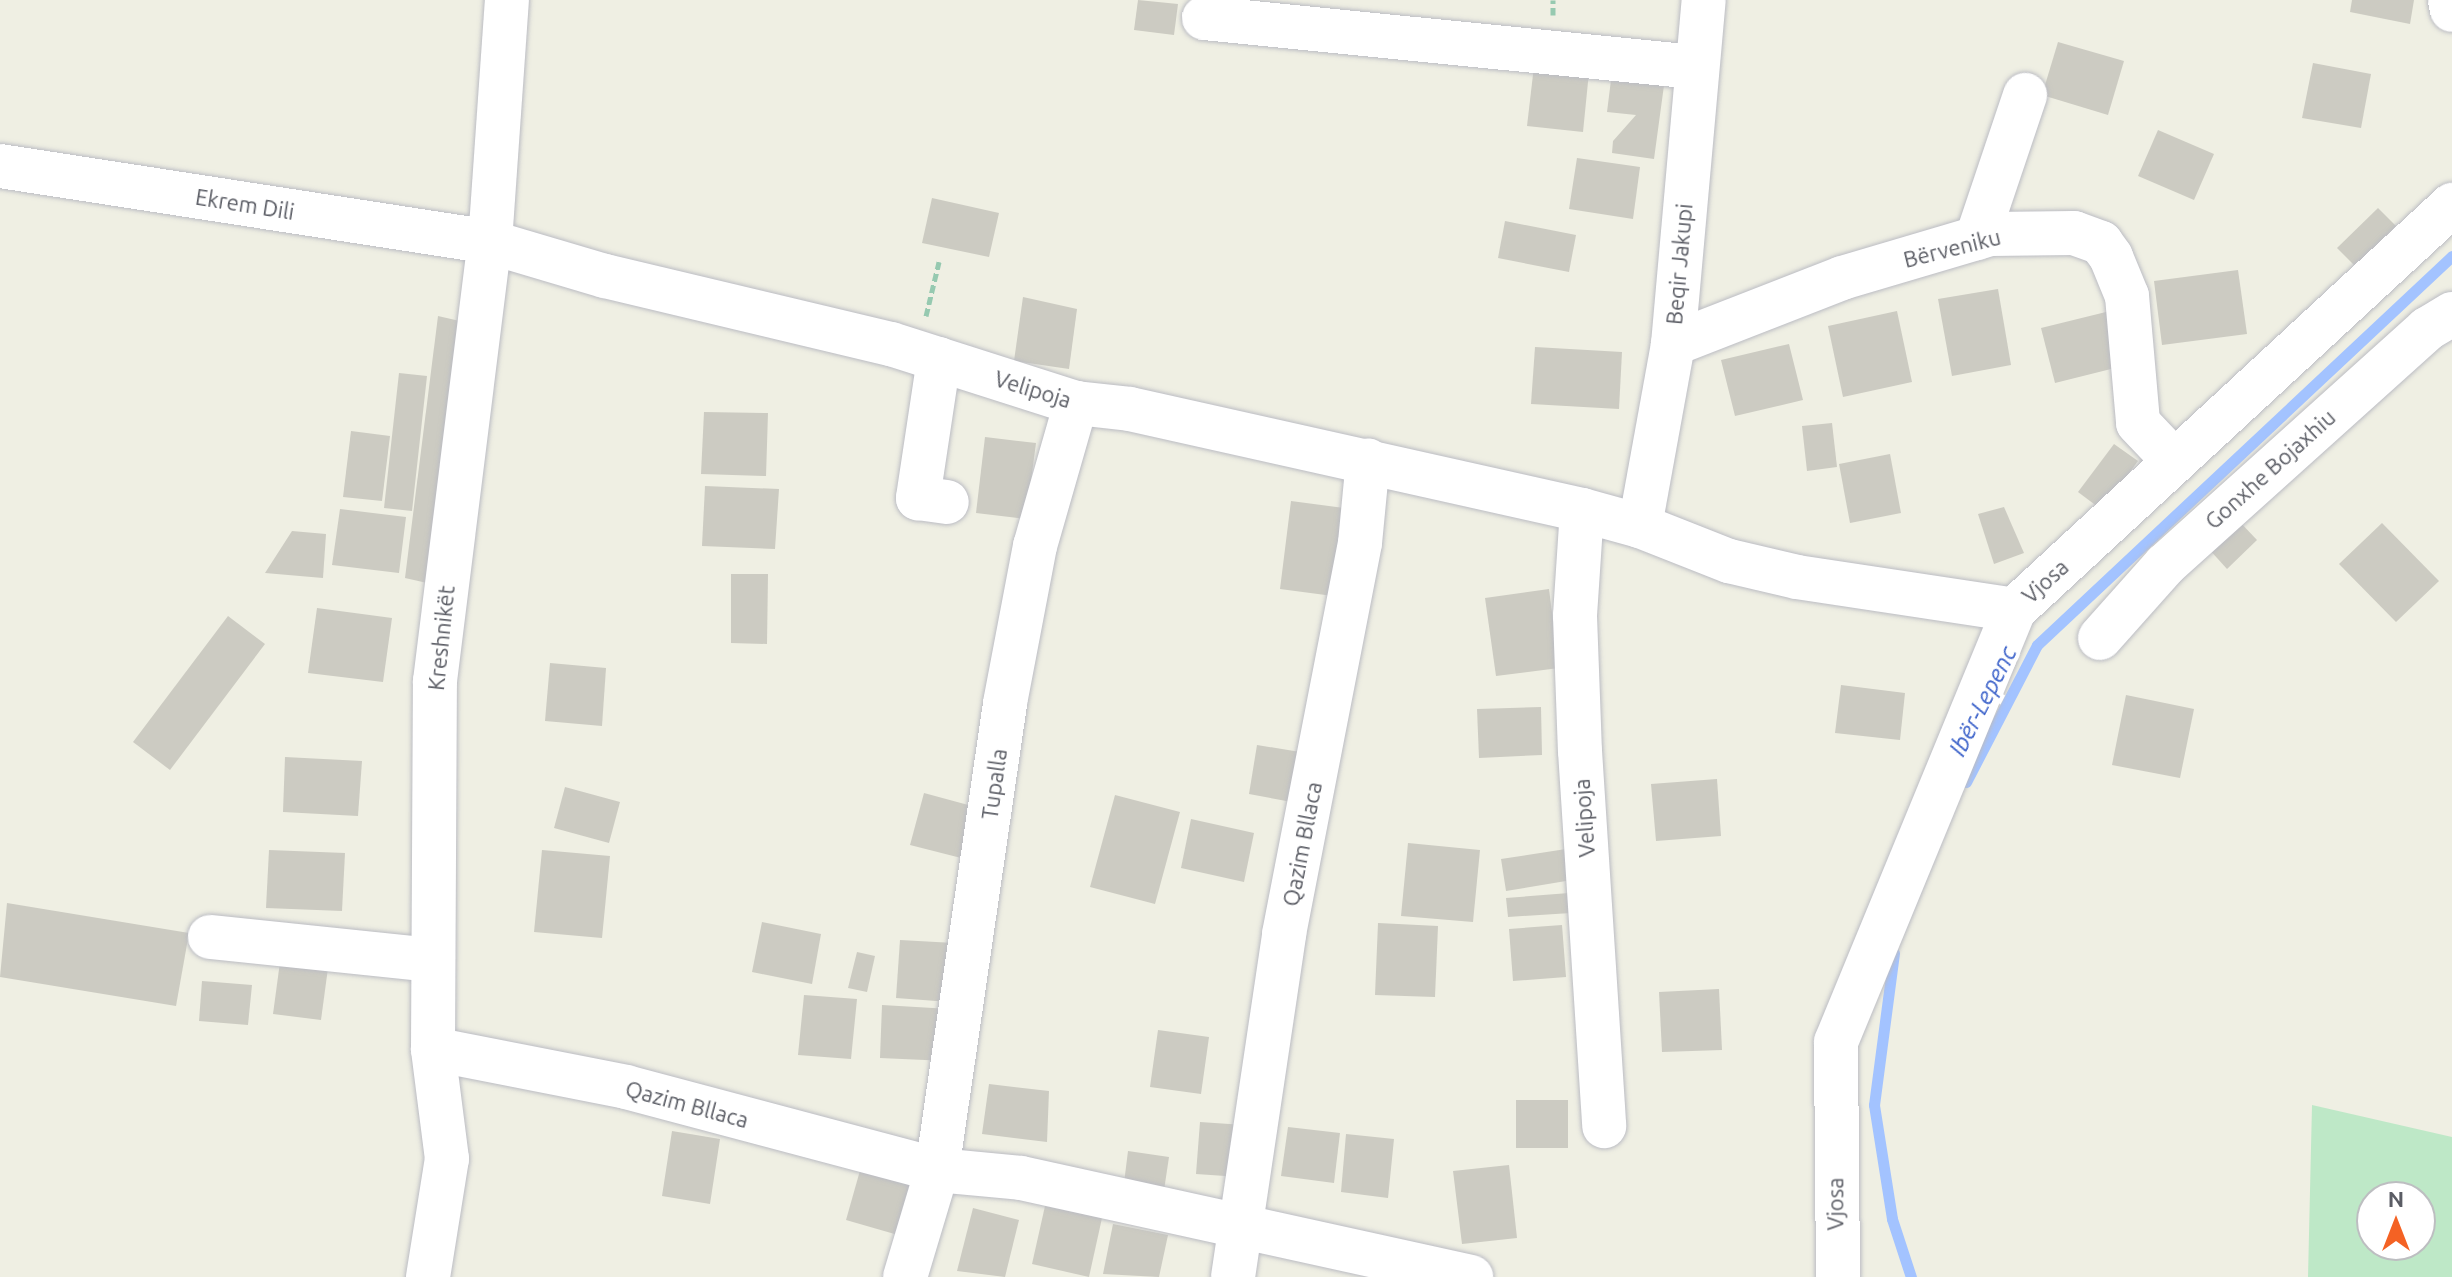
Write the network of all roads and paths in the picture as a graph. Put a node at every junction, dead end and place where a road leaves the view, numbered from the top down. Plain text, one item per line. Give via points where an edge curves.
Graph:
1 (507, 0) edge
2 (1704, 0) edge
3 (2450, 0) edge
4 (2452, 10) edge
5 (1204, 18) dead end
6 (1697, 67) junction
7 (2025, 95) dead end
8 (0, 166) edge
9 (2452, 205) edge
10 (1977, 238) junction
11 (490, 242) junction
12 (939, 262) dead end
13 (2452, 314) edge
14 (1673, 344) junction
15 (928, 355) junction
16 (1076, 403) junction
17 (1368, 460) junction
18 (2174, 461) junction
19 (947, 502) dead end
20 (1582, 510) junction
21 (1640, 526) junction
22 (2014, 610) junction
23 (2100, 638) dead end
24 (210, 937) dead end
25 (433, 960) junction
26 (433, 1049) junction
27 (1604, 1126) dead end
28 (937, 1170) junction
29 (1242, 1228) junction
30 (428, 1277) edge
31 (905, 1277) edge
32 (1233, 1277) edge
33 (1471, 1277) edge
34 (1838, 1277) edge

1 - 11 street, Kreshnikët
2 - 6 street, Beqir Jakupi
3 - 4 street
5 - 6 street
6 - 14 street, Beqir Jakupi
7 - 10 street
8 - 11 street, Ekrem Dili
9 - 18 street, Vjosa
10 - 14 street, Bërveniku via 1842,278
10 - 18 street, Bërveniku via 2064,233 2101,243 2127,296 2138,423
11 - 15 street, Velipoja via 605,276
11 - 25 street, Kreshnikët via 435,681
12 - 15 path
13 - 23 street, Gonxhe Bojaxhiu via 2427,329 2187,544
14 - 21 street, Beqir Jakupi
15 - 16 street, Velipoja
15 - 19 street via 918,498
16 - 17 street, Velipoja
16 - 28 street, Tupalla via 1035,546 1005,703
17 - 20 street, Velipoja
17 - 29 street, Qazim Bllaca via 1360,543 1284,934
18 - 22 street, Vjosa
20 - 21 street, Velipoja
20 - 27 street, Velipoja via 1575,616 1579,736
21 - 22 street, Velipoja via 1729,561 1797,577
22 - 34 street, Vjosa via 1836,1042
24 - 25 street
25 - 26 street, Kreshnikët
26 - 28 street, Qazim Bllaca via 626,1087
26 - 30 street, Kreshnikët via 447,1159
28 - 29 street, Qazim Bllaca via 1021,1178
28 - 31 street
29 - 32 street, Qazim Bllaca
29 - 33 street, Qazim Bllaca

